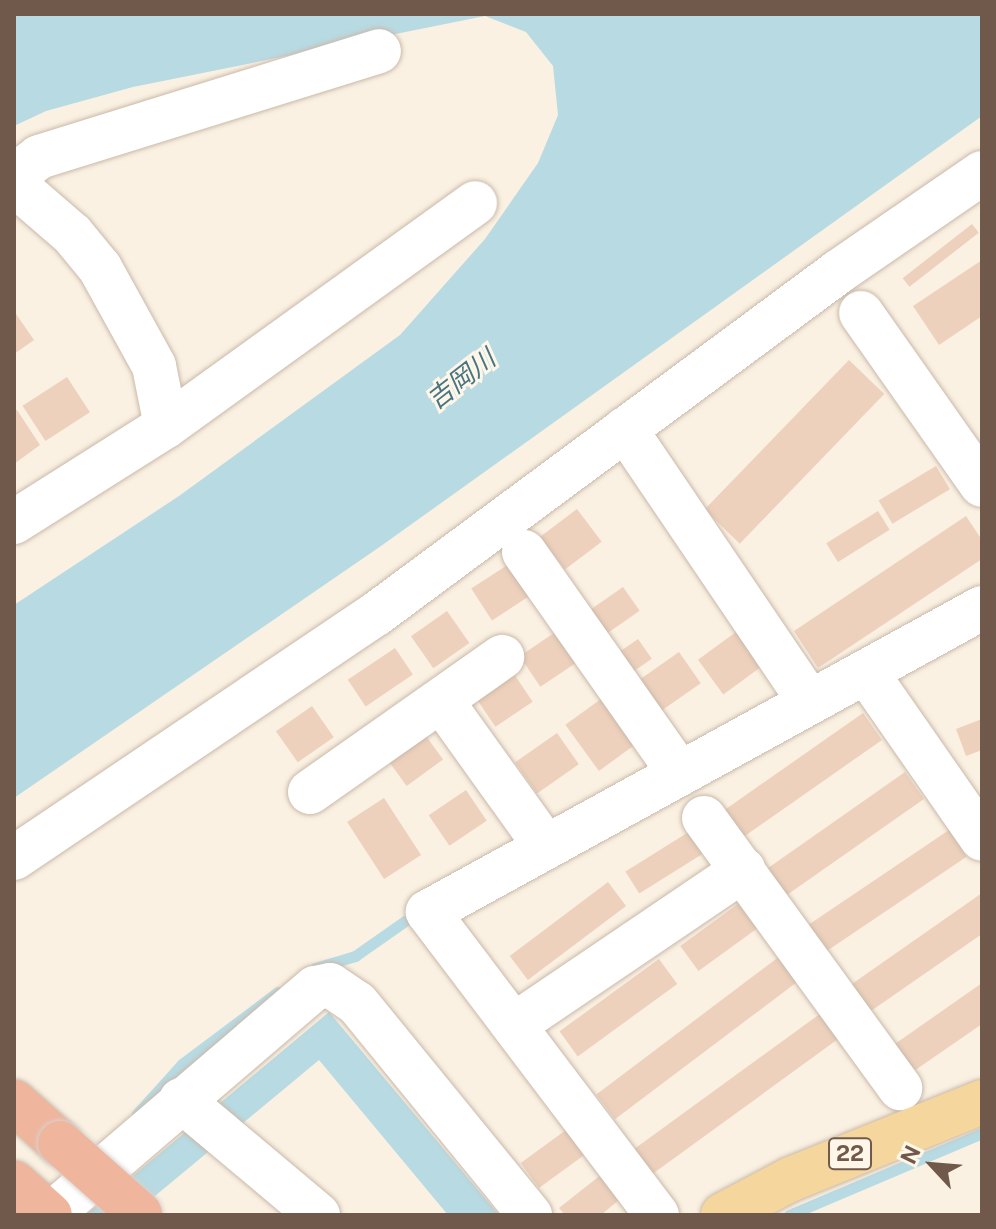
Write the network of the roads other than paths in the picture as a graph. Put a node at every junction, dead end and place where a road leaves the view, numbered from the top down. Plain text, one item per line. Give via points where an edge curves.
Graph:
1 (379, 51) dead end
2 (982, 173) edge
3 (14, 176) edge
4 (14, 184) edge
5 (475, 203) dead end
6 (861, 313) dead end
7 (166, 426) junction
8 (625, 429) junction
9 (982, 485) edge
10 (14, 522) edge
11 (524, 552) dead end
12 (982, 608) edge
13 (502, 657) dead end
14 (866, 672) junction
15 (810, 702) junction
16 (443, 703) junction
17 (680, 774) junction
18 (310, 792) dead end
19 (704, 818) dead end
20 (982, 839) edge
21 (546, 847) junction
22 (14, 858) edge
23 (743, 870) junction
24 (514, 1025) junction
25 (900, 1088) dead end
26 (14, 1102) edge
27 (982, 1102) edge
28 (202, 1118) junction
29 (14, 1183) edge
30 (141, 1214) edge
31 (50, 1215) edge
32 (318, 1215) edge
33 (530, 1215) edge
34 (657, 1215) edge
35 (723, 1215) edge

1 - 3 street via 39,157
2 - 8 street
4 - 7 street via 72,234 100,268 154,366
5 - 7 street
6 - 9 street
7 - 10 street
8 - 15 street
8 - 22 street via 376,614
11 - 17 street
12 - 14 street
13 - 16 street
14 - 15 street
14 - 20 street
15 - 17 street
16 - 18 street
16 - 21 street
17 - 21 street
19 - 23 street
21 - 24 street via 428,912
23 - 24 street
23 - 25 street
24 - 34 street
26 - 30 highway, bridge
27 - 35 main road, 22 via 803,1174
28 - 31 street
28 - 32 street
28 - 33 street via 315,988 330,985 357,1003
29 - 31 highway

